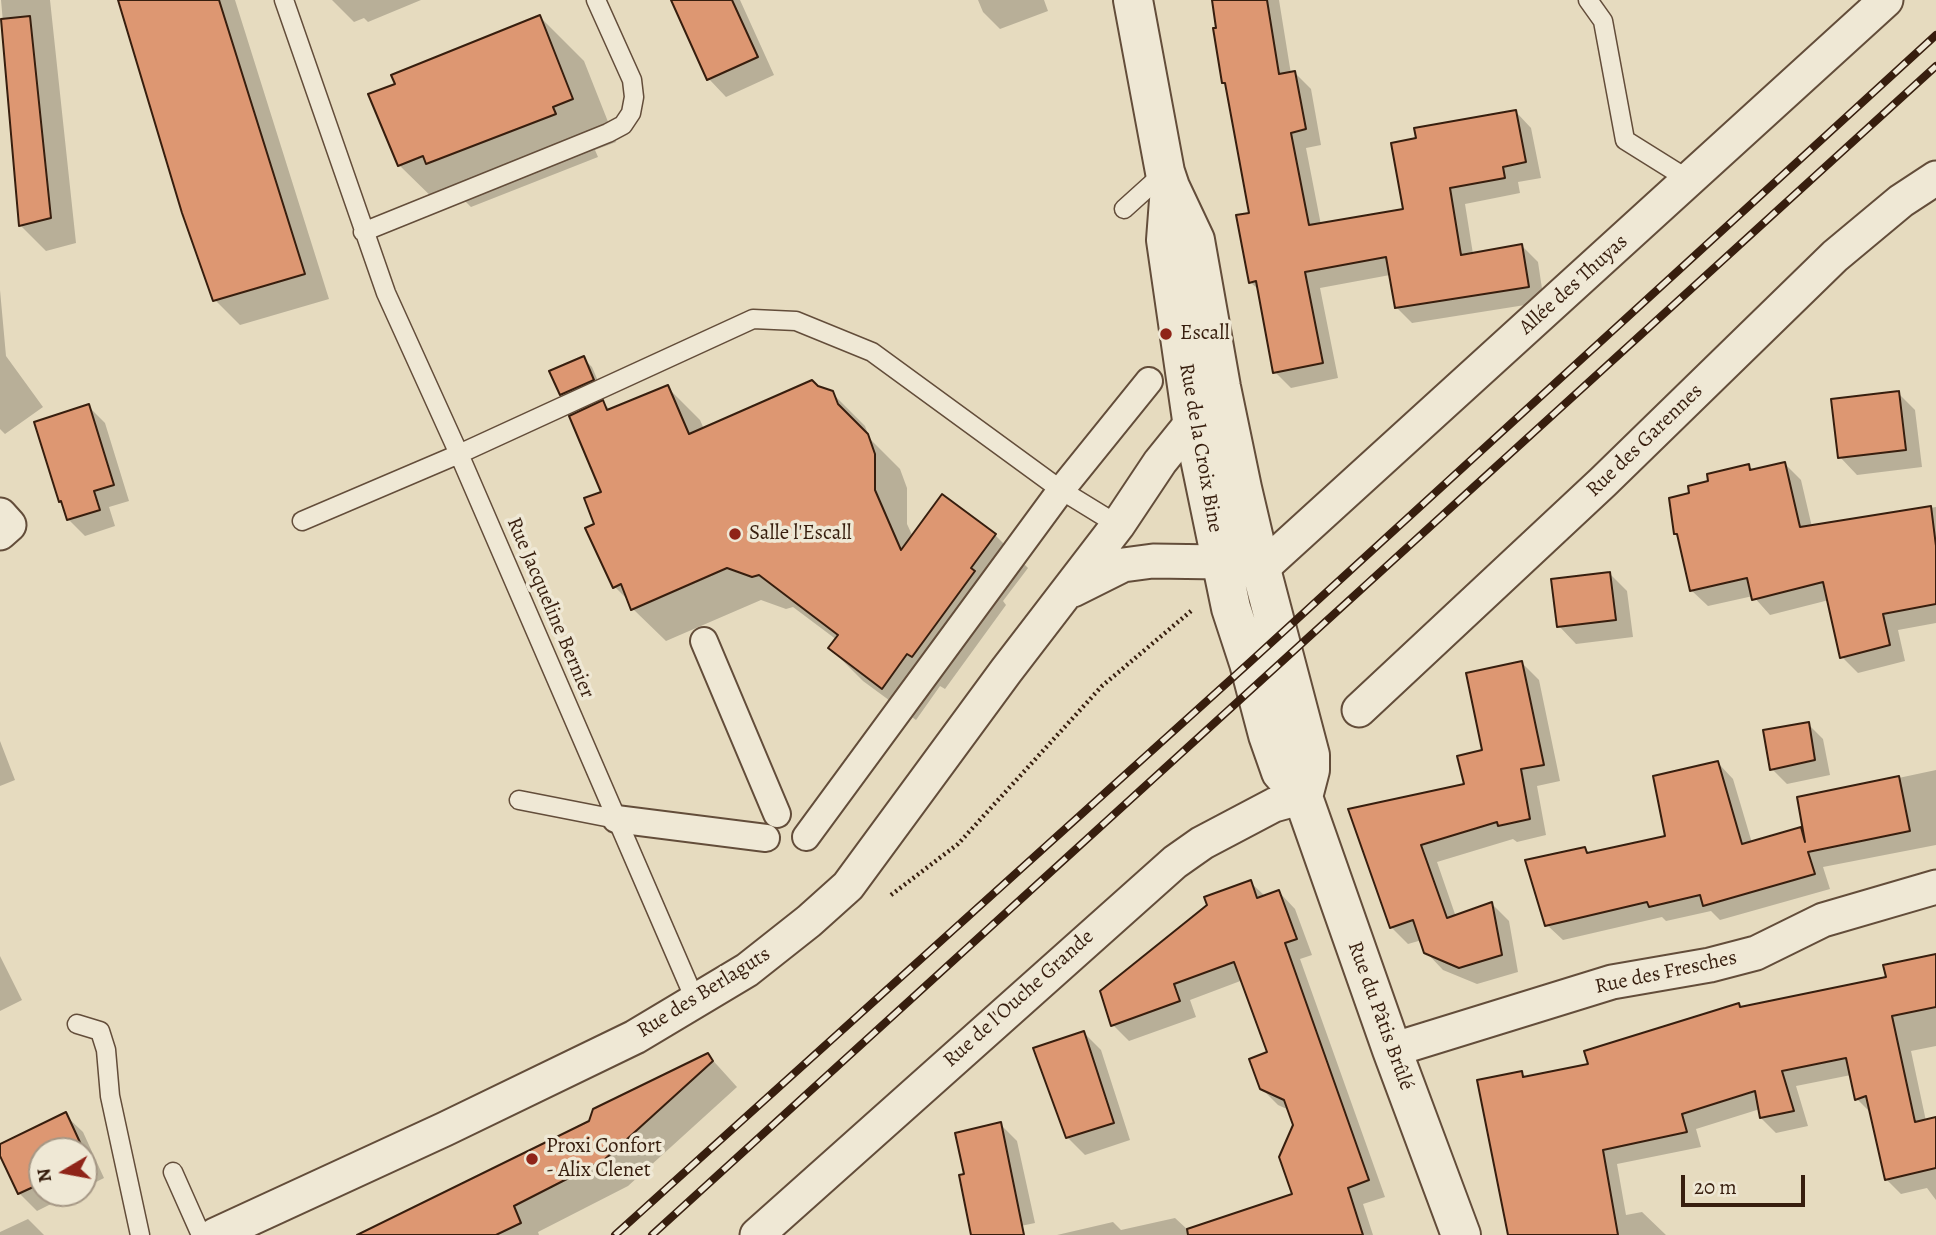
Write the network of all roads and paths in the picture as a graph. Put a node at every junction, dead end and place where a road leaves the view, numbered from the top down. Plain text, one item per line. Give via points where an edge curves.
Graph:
1 (284, 0) edge
2 (596, 0) edge
3 (1133, 0) edge
4 (1588, 0) edge
5 (1886, 0) edge
6 (1936, 178) edge
7 (1167, 180) junction
8 (1689, 180) junction
9 (1124, 209) dead end
10 (363, 232) junction
11 (1149, 381) dead end
12 (1221, 387) junction
13 (1192, 420) junction
14 (459, 454) junction
15 (1061, 490) junction
16 (0, 515) edge
17 (302, 521) dead end
18 (1118, 525) junction
19 (0, 533) edge
20 (1221, 562) junction
21 (1265, 585) junction
22 (1067, 593) junction
23 (1193, 610) dead end
24 (704, 641) dead end
25 (1250, 663) joint
26 (1359, 710) dead end
27 (1303, 797) junction
28 (519, 800) dead end
29 (777, 814) dead end
30 (616, 819) junction
31 (806, 837) dead end
32 (766, 838) dead end
33 (1936, 887) edge
34 (831, 903) junction
35 (696, 1002) junction
36 (77, 1024) dead end
37 (1392, 1050) junction
38 (173, 1172) dead end
39 (140, 1235) edge
40 (201, 1235) edge
41 (215, 1235) edge
42 (757, 1235) edge
43 (1461, 1235) edge

1 - 10 lane, Rue Jacqueline Bernier
2 - 10 lane via 632,80 631,113 623,125
3 - 7 street, Rue de la Croix Bine
4 - 8 lane via 1603,21 1625,141
5 - 8 street, Allée des Thuyas
6 - 26 street, Rue des Garennes via 1835,256
7 - 9 lane
7 - 12 street, Rue de la Croix Bine via 1195,240
7 - 13 street, Rue de la Croix Bine via 1166,240
8 - 21 street, Allée des Thuyas
10 - 14 lane, Rue Jacqueline Bernier
11 - 15 street
12 - 13 street, Rue des Berlaguts
12 - 21 street, Rue de la Croix Bine
13 - 18 street, Rue des Berlaguts
13 - 20 street, Rue de la Croix Bine
14 - 15 lane via 753,319 796,321 872,352
14 - 17 lane
14 - 30 lane, Rue Jacqueline Bernier
15 - 18 lane
15 - 31 street
16 - 19 street via 9,526
18 - 22 street, Rue des Berlaguts
20 - 22 street, Rue des Berlaguts via 1123,565
20 - 25 street, Rue de la Croix Bine
21 - 27 street via 1310,755
22 - 34 street, Rue des Berlaguts
23 - 34 path via 1102,686 958,844 866,910 852,911
24 - 29 street
25 - 27 street, Rue du Pâtis Brûlé via 1280,772
27 - 37 street, Rue du Pâtis Brûlé
27 - 42 street, Rue de l'Ouche Grande via 1274,805 1175,862
28 - 30 lane
30 - 32 street
30 - 35 lane, Rue Jacqueline Bernier
33 - 37 street, Rue des Fresches via 1823,920 1756,953 1612,982
34 - 35 street, Rue des Berlaguts via 747,970
35 - 41 street, Rue des Berlaguts via 575,1068
36 - 39 lane via 100,1031 106,1050 110,1096
37 - 43 street, Rue du Pâtis Brûlé
38 - 40 lane

